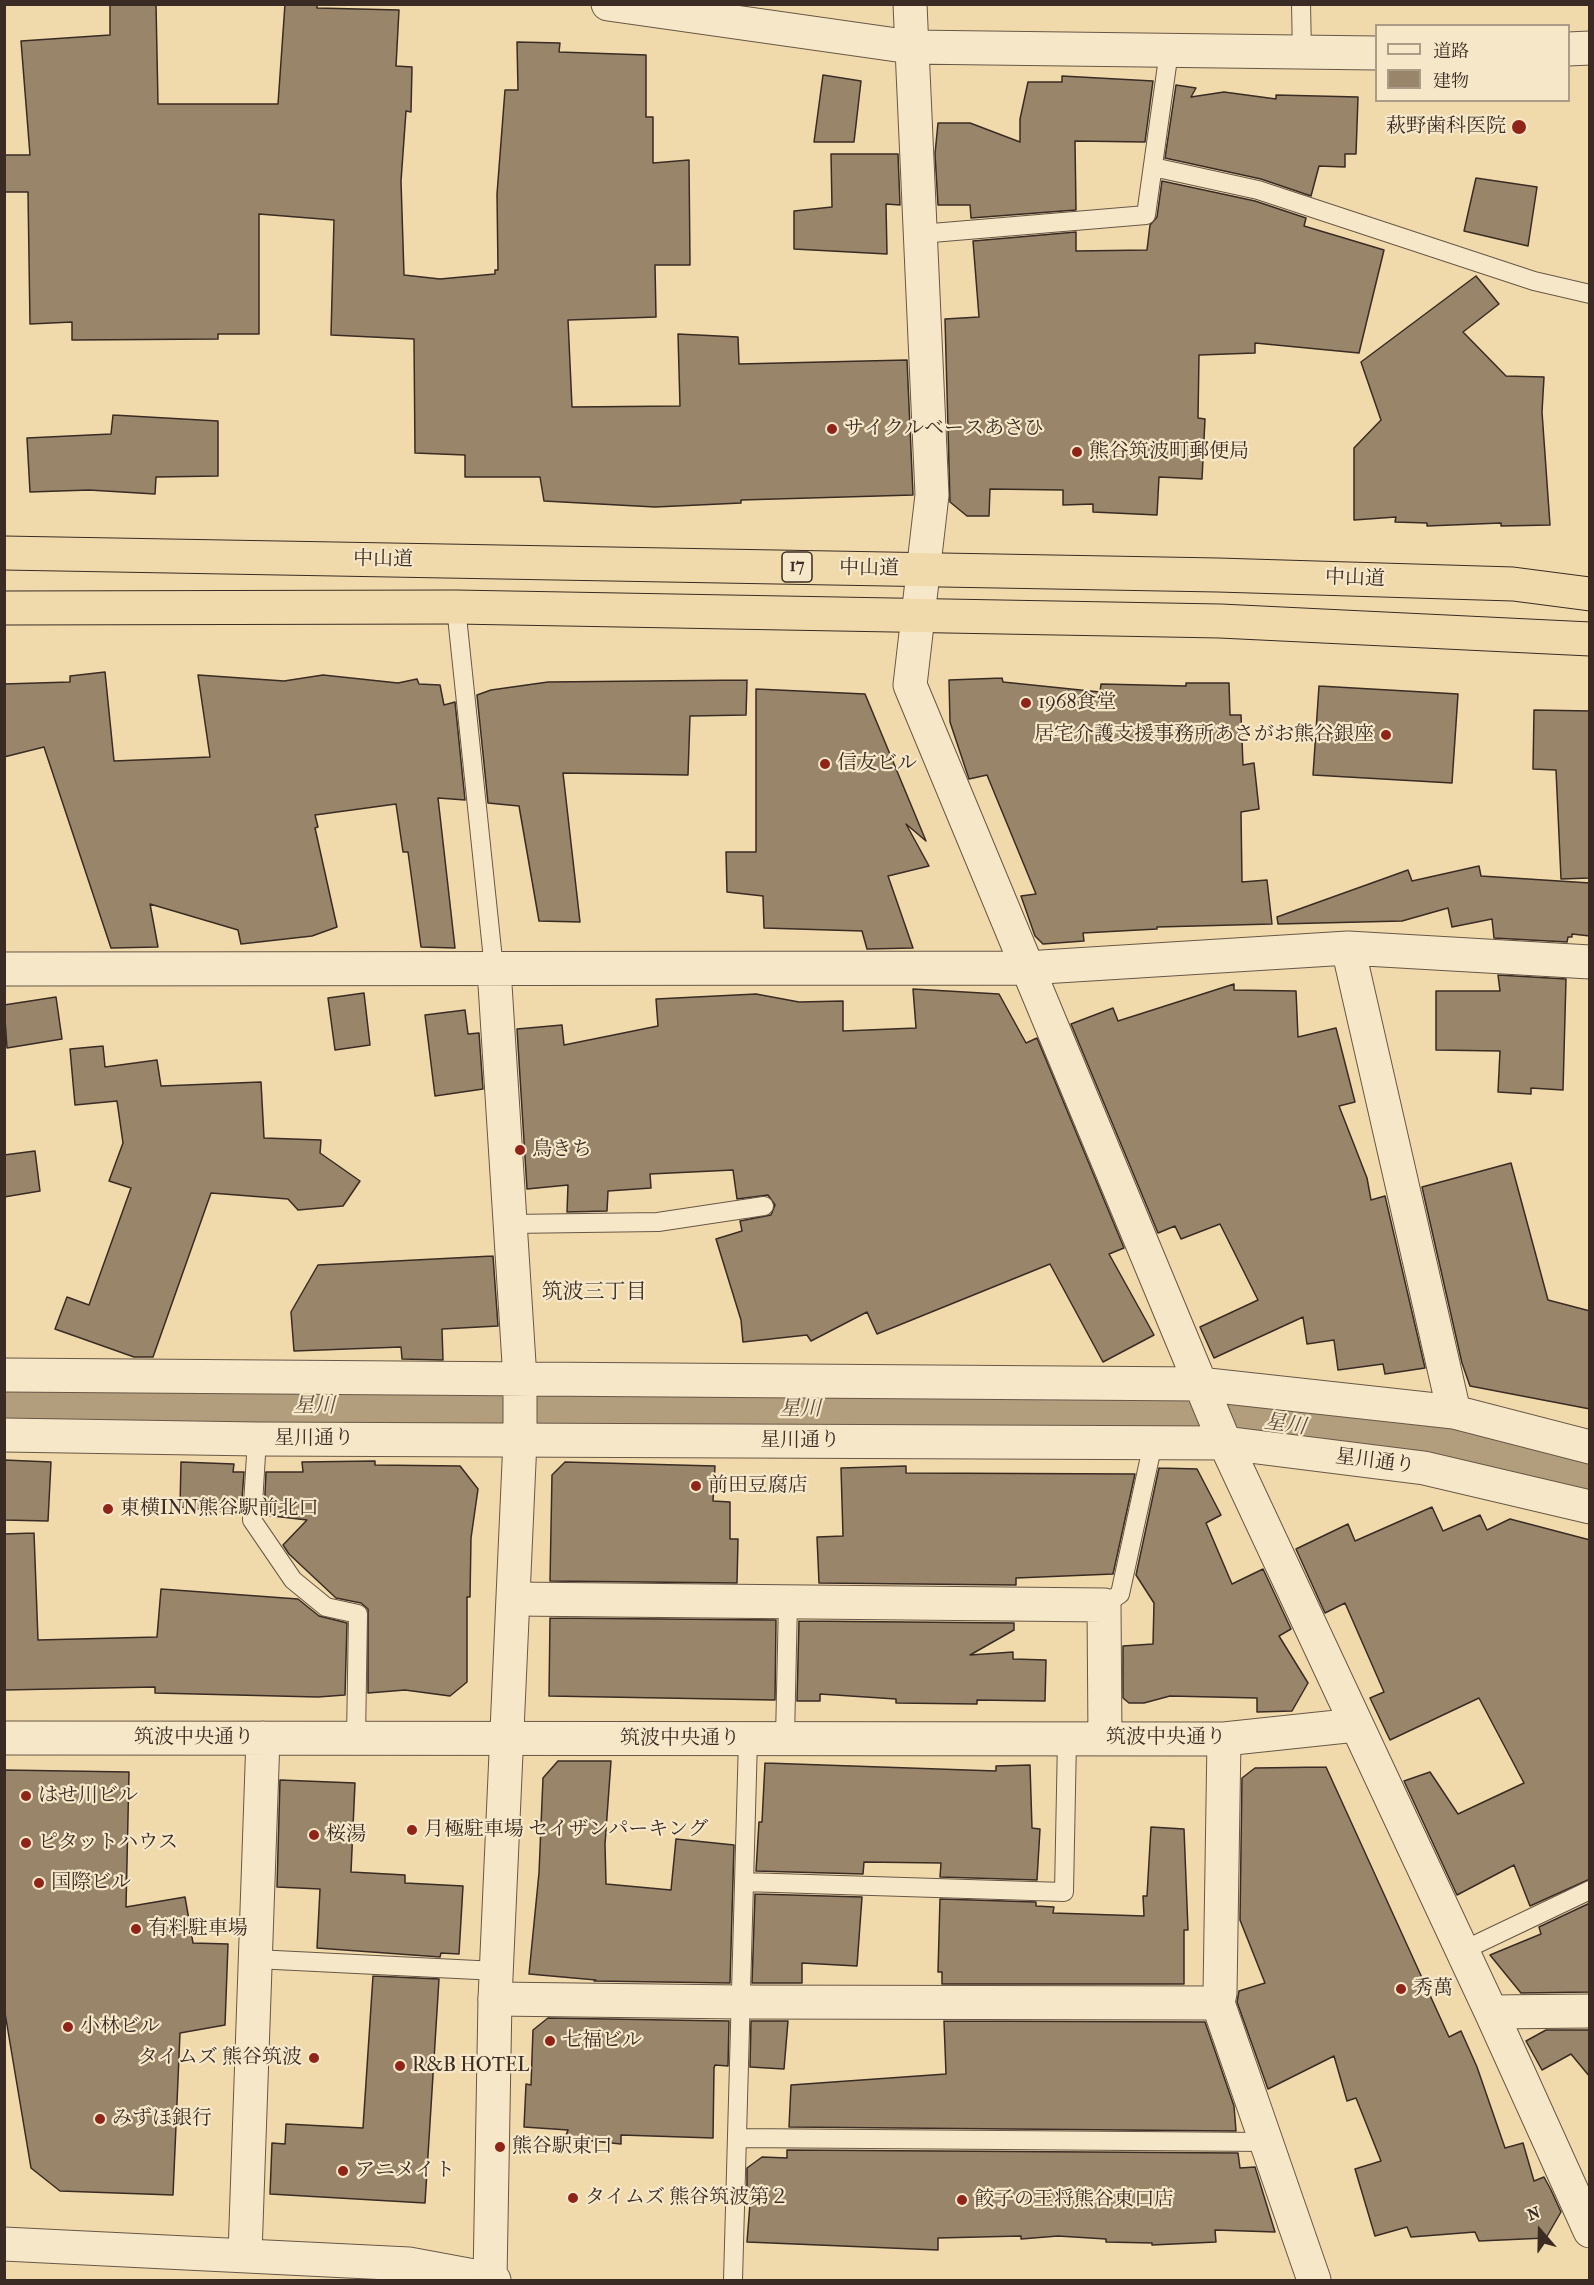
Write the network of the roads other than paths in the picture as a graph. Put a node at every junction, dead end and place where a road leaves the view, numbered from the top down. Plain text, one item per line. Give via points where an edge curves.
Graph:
1 (608, 4) edge
2 (910, 4) edge
3 (1301, 4) edge
4 (911, 46) junction
5 (1590, 48) edge
6 (1570, 49) edge
7 (1168, 51) junction
8 (1375, 53) edge
9 (1302, 54) junction
10 (1153, 167) junction
11 (920, 234) junction
12 (1590, 294) edge
13 (4, 553) edge
14 (923, 569) junction
15 (1590, 594) edge
16 (456, 607) junction
17 (4, 608) edge
18 (918, 617) junction
19 (1590, 639) edge
20 (1348, 948) junction
21 (1590, 962) edge
22 (1026, 968) junction
23 (4, 969) edge
24 (494, 969) junction
25 (764, 1206) dead end
26 (510, 1224) junction
27 (4, 1375) edge
28 (520, 1379) junction
29 (1199, 1384) junction
30 (1454, 1412) junction
31 (4, 1435) edge
32 (258, 1439) junction
33 (520, 1440) junction
34 (1153, 1443) junction
35 (1225, 1443) junction
36 (1590, 1447) edge
37 (1590, 1507) edge
38 (514, 1599) junction
39 (788, 1602) junction
40 (1104, 1605) junction
41 (1356, 1725) junction
42 (4, 1738) edge
43 (262, 1738) junction
44 (508, 1738) junction
45 (785, 1738) junction
46 (1106, 1738) junction
47 (356, 1739) junction
48 (748, 1739) junction
49 (1067, 1739) junction
50 (1224, 1739) junction
51 (744, 1882) junction
52 (1590, 1890) edge
53 (1462, 1951) junction
54 (255, 1959) junction
55 (496, 1985) junction
56 (741, 2002) junction
57 (1218, 2003) junction
58 (1590, 2011) edge
59 (1491, 2012) junction
60 (737, 2138) junction
61 (1266, 2142) junction
62 (1590, 2231) edge
63 (4, 2244) edge
64 (245, 2254) junction
65 (491, 2280) edge
66 (733, 2280) edge
67 (1314, 2280) edge

1 - 4 street
2 - 4 street
3 - 9 lane
4 - 7 street
4 - 11 street
5 - 6 street
7 - 9 street
7 - 10 lane
8 - 9 street
10 - 11 lane via 1146,215
10 - 12 lane via 1258,190 1534,281
11 - 14 street via 932,495
13 - 14 highway, 中山道 / 17
14 - 15 highway, 中山道 / 17 via 1513,584
14 - 18 street
16 - 17 highway
16 - 18 highway
16 - 24 lane
18 - 19 highway via 1220,621
18 - 22 street via 910,685
20 - 21 street
20 - 22 street
20 - 30 street
22 - 24 street
22 - 29 street
23 - 24 street
24 - 26 street
25 - 26 lane via 658,1222
26 - 28 street
27 - 28 street
28 - 29 street
28 - 33 street
29 - 30 street
29 - 35 street
30 - 36 street
31 - 32 street, 星川通り
32 - 33 street, 星川通り
32 - 47 lane via 252,1520 293,1580 326,1607 358,1614
33 - 34 street, 星川通り
33 - 38 street
34 - 35 street, 星川通り
34 - 40 lane via 1120,1594
35 - 37 street, 星川通り via 1424,1468
35 - 41 street
38 - 39 street
38 - 44 street
39 - 40 street
39 - 45 lane
40 - 46 street
41 - 50 street, 筑波中央通り
41 - 53 street
42 - 43 street, 筑波中央通り
43 - 47 street, 筑波中央通り
43 - 54 street
44 - 47 street, 筑波中央通り
44 - 48 street, 筑波中央通り
44 - 55 street
45 - 48 street, 筑波中央通り
45 - 49 street, 筑波中央通り
46 - 49 street, 筑波中央通り
46 - 50 street, 筑波中央通り
48 - 51 lane
49 - 51 lane via 1064,1892
50 - 57 street
51 - 56 lane
52 - 53 lane
53 - 59 street
54 - 55 lane
54 - 64 street
55 - 56 street
55 - 65 street
56 - 57 street
56 - 60 lane
57 - 61 street
58 - 59 street
59 - 62 street
60 - 61 lane
60 - 66 lane
61 - 67 street
63 - 64 street
64 - 65 street via 409,2264

